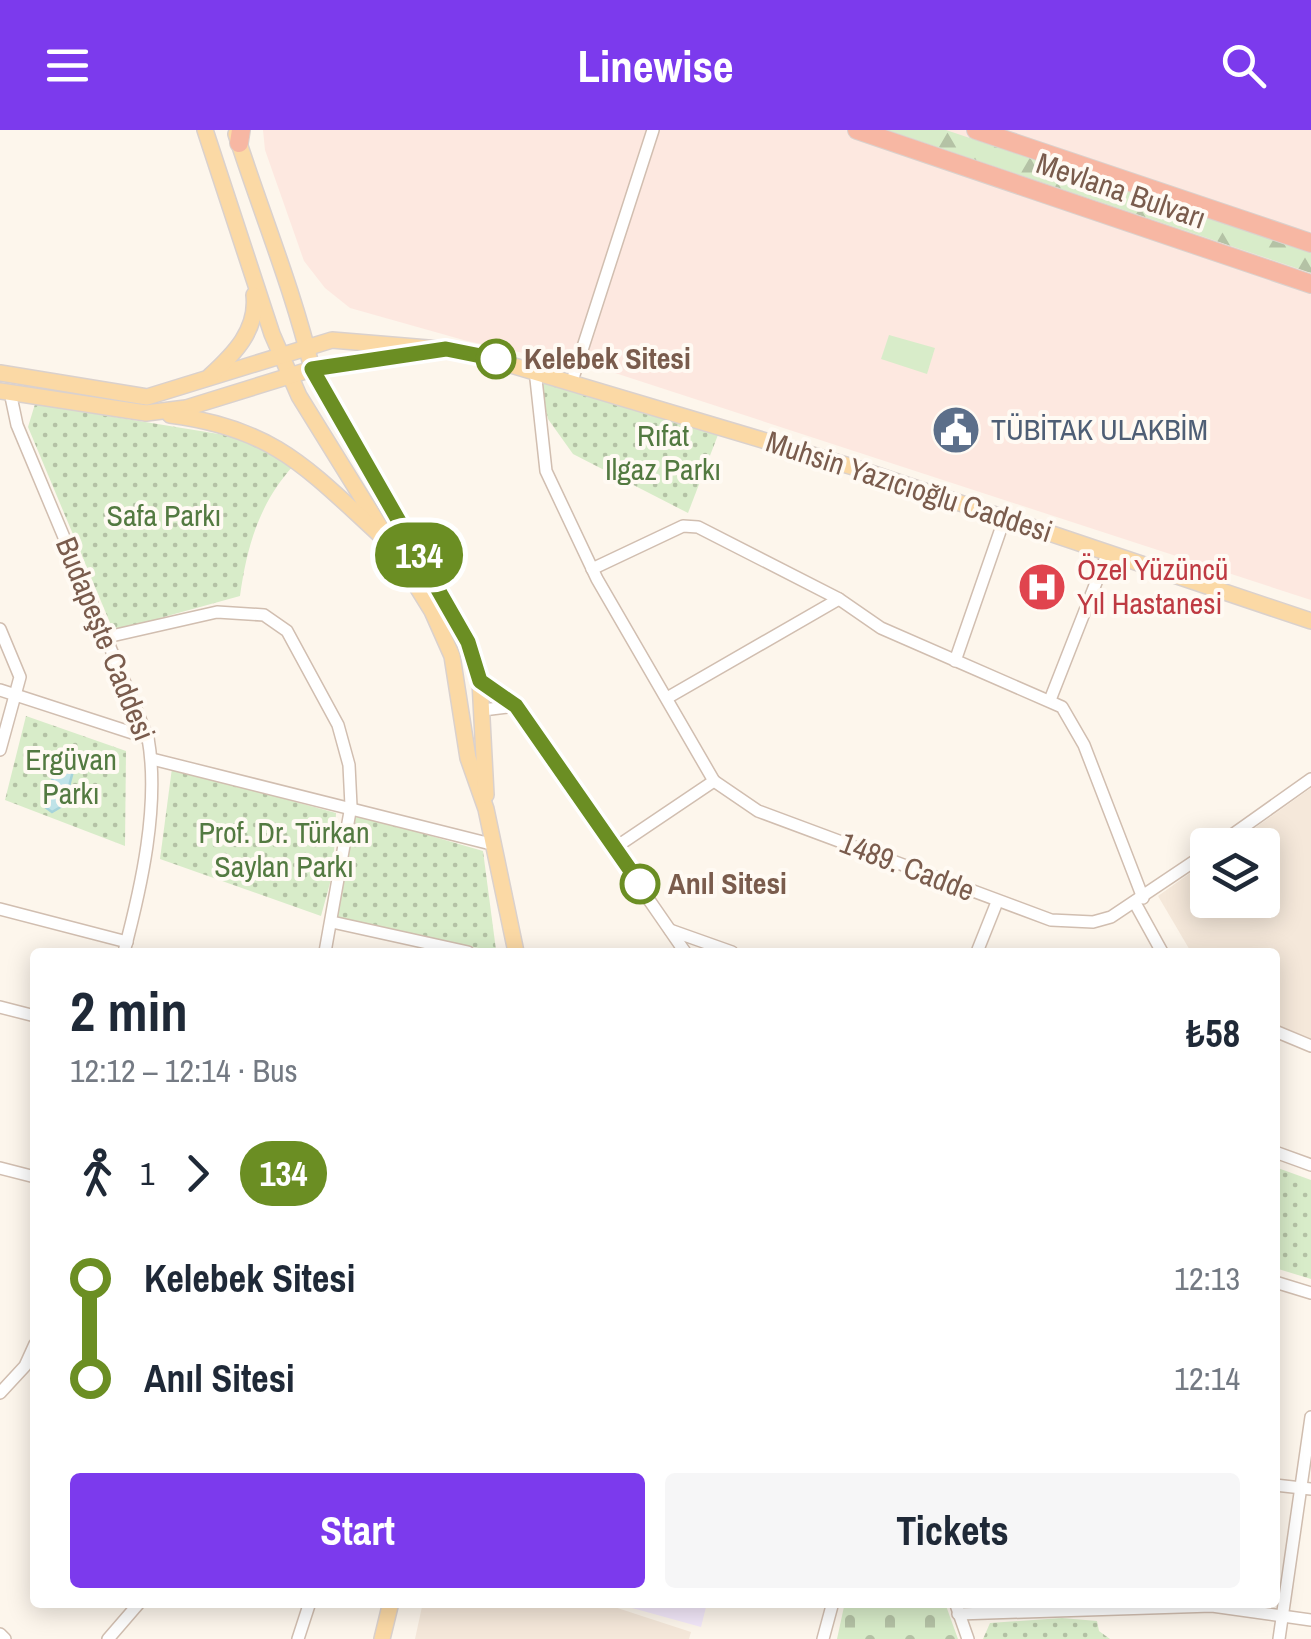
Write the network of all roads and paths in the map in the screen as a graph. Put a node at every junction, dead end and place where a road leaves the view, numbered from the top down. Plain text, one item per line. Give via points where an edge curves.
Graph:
1 (204, 130) edge
2 (653, 130) edge
3 (857, 130) edge
4 (976, 130) edge
5 (238, 134) edge
6 (1311, 243) edge
7 (252, 271) junction
8 (1311, 284) edge
9 (307, 346) junction
10 (446, 349) junction
11 (281, 356) junction
12 (312, 369) junction
13 (535, 370) junction
14 (0, 374) edge
15 (290, 377) junction
16 (572, 381) junction
17 (204, 382) junction
18 (5, 392) edge
19 (146, 412) junction
20 (1005, 517) junction
21 (392, 546) junction
22 (1108, 552) junction
23 (592, 569) junction
24 (839, 599) junction
25 (1311, 621) edge
26 (0, 630) edge
27 (108, 637) junction
28 (955, 661) junction
29 (480, 681) junction
30 (456, 688) junction
31 (0, 690) edge
32 (15, 695) junction
33 (668, 698) junction
34 (1050, 700) junction
35 (516, 706) junction
36 (484, 710) junction
37 (460, 713) junction
38 (148, 738) junction
39 (0, 750) edge
40 (152, 759) junction
41 (1311, 779) edge
42 (714, 781) junction
43 (351, 806) junction
44 (486, 809) junction
45 (1242, 828) edge
46 (495, 846) junction
47 (616, 847) junction
48 (1190, 865) edge
49 (1139, 900) junction
50 (997, 902) junction
51 (0, 908) edge
52 (332, 922) junction
53 (670, 930) junction
54 (126, 947) edge
55 (326, 948) edge
56 (450, 948) edge
57 (515, 948) edge
58 (683, 948) edge
59 (721, 948) edge
60 (980, 948) edge
61 (1160, 948) edge
62 (0, 1007) edge
63 (30, 1015) edge
64 (1280, 1033) edge
65 (1311, 1046) edge
66 (1280, 1154) edge
67 (1311, 1165) edge
68 (0, 1168) edge
69 (30, 1175) edge
70 (1280, 1284) edge
71 (1311, 1293) edge
72 (30, 1355) edge
73 (0, 1393) edge
74 (1311, 1417) edge
75 (1280, 1486) edge
76 (1306, 1489) edge
77 (135, 1608) edge
78 (308, 1608) edge
79 (390, 1608) edge
80 (831, 1608) edge
81 (956, 1608) edge
82 (1233, 1608) edge
83 (1282, 1616) junction
84 (1311, 1620) edge
85 (108, 1639) edge
86 (298, 1639) edge
87 (382, 1639) edge
88 (824, 1639) edge
89 (968, 1639) edge
90 (1278, 1639) edge

1 - 7 main road
2 - 16 street
3 - 8 highway, Mevlana Bulvarı
4 - 6 highway, Mevlana Bulvarı
5 - 9 main road
7 - 11 main road
7 - 17 main road via 251,325 238,349
9 - 10 main road, Muhsin Yazıcıoğlu Caddesi via 332,340
9 - 11 main road, Muhsin Yazıcıoğlu Caddesi
9 - 12 main road
10 - 12 main road, Muhsin Yazıcıoğlu Caddesi
10 - 13 main road, Muhsin Yazıcıoğlu Caddesi
11 - 15 main road
11 - 17 main road, Muhsin Yazıcıoğlu Caddesi
12 - 15 main road, Muhsin Yazıcıoğlu Caddesi
12 - 29 main road via 468,642
13 - 16 main road, Muhsin Yazıcıoğlu Caddesi
13 - 23 street via 546,472
14 - 17 main road, Muhsin Yazıcıoğlu Caddesi via 147,397
15 - 19 main road, Muhsin Yazıcıoğlu Caddesi via 186,408
15 - 21 main road
16 - 20 main road, Muhsin Yazıcıoğlu Caddesi
18 - 19 main road, Muhsin Yazıcıoğlu Caddesi
18 - 27 street, Budapeşte Caddesi
19 - 21 main road via 199,419 277,446
20 - 22 main road, Muhsin Yazıcıoğlu Caddesi
20 - 28 street
21 - 30 main road via 432,610 452,656
22 - 25 main road, Muhsin Yazıcıoğlu Caddesi
22 - 34 street
23 - 24 street via 683,526 698,527
23 - 33 street
24 - 28 street via 881,628
24 - 33 street
26 - 32 street via 20,677
27 - 38 street, Budapeşte Caddesi
27 - 43 street via 217,612 264,615 288,631 346,746
28 - 34 street
29 - 30 main road
29 - 35 street
29 - 36 main road
30 - 37 main road
31 - 32 street
32 - 38 street
32 - 39 street
33 - 42 street
34 - 49 street via 1074,723
35 - 36 street
35 - 47 street
36 - 37 main road
36 - 44 main road
37 - 44 main road
38 - 40 street, Budapeşte Caddesi
40 - 43 street
40 - 54 street, Budapeşte Caddesi
41 - 45 street
42 - 47 street
42 - 50 street, 1489. Cadde via 758,810
43 - 46 street
43 - 52 street
44 - 46 main road
46 - 57 main road
47 - 53 street
48 - 49 street, 1489. Cadde
49 - 50 street, 1489. Cadde via 1111,916 1071,923
49 - 61 street
50 - 60 street
51 - 54 street
52 - 55 street
52 - 56 street
53 - 58 street
53 - 59 street
62 - 63 street
64 - 65 street
66 - 67 street
68 - 69 street
70 - 71 street
72 - 73 street
74 - 76 street
75 - 76 street
76 - 83 street
77 - 85 street
78 - 86 street
79 - 87 main road
80 - 88 street
81 - 89 street
82 - 83 street
83 - 84 street
83 - 90 street

